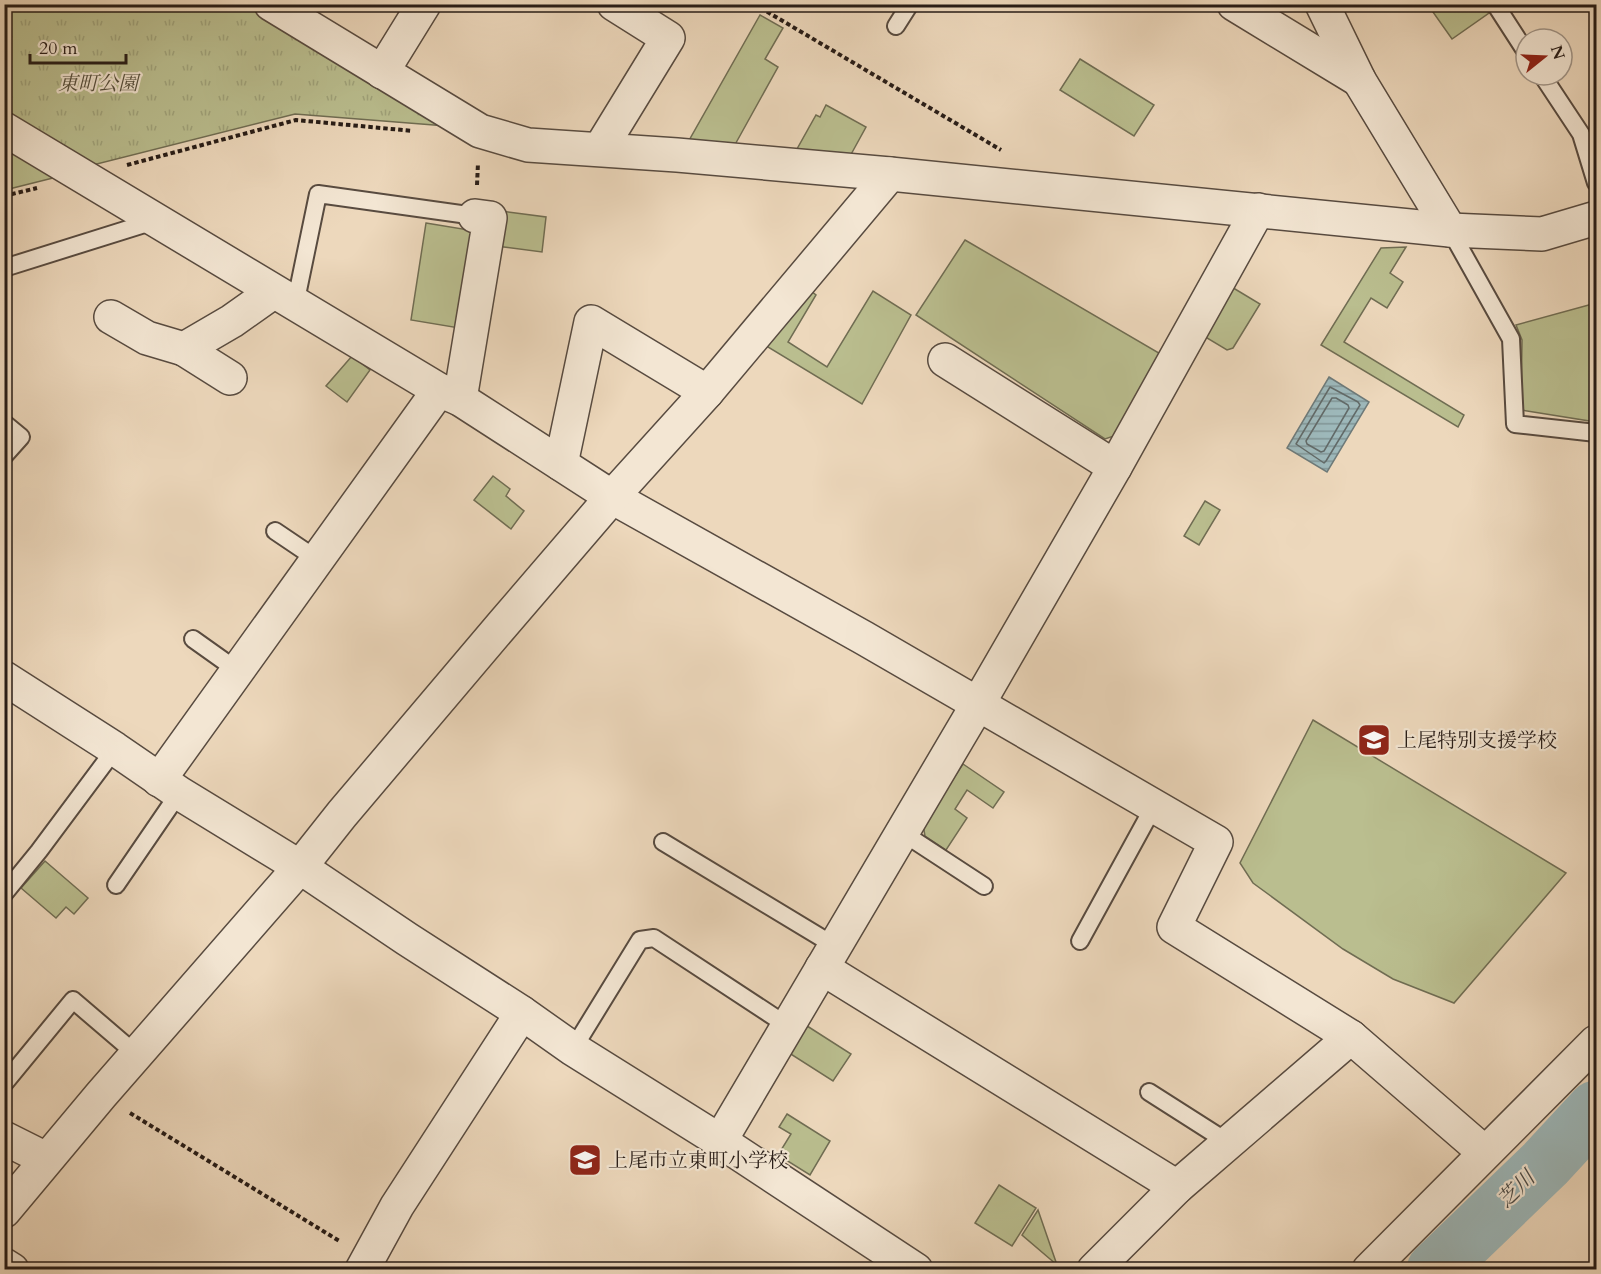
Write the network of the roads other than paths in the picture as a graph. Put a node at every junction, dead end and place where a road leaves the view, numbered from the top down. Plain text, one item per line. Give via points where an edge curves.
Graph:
1 (271, 4) edge
2 (424, 4) edge
3 (614, 4) edge
4 (910, 4) edge
5 (1234, 4) edge
6 (1495, 4) edge
7 (1322, 5) edge
8 (896, 27) dead end
9 (1514, 33) edge
10 (382, 72) junction
11 (1359, 80) junction
12 (1550, 87) edge
13 (4, 129) edge
14 (600, 149) junction
15 (890, 174) junction
16 (1596, 183) edge
17 (1258, 210) junction
18 (476, 216) joint
19 (1596, 219) edge
20 (155, 221) junction
21 (1450, 230) junction
22 (4, 268) edge
23 (284, 298) junction
24 (111, 317) dead end
25 (183, 349) junction
26 (945, 360) dead end
27 (230, 378) dead end
28 (707, 392) junction
29 (449, 394) junction
30 (4, 423) edge
31 (1596, 433) edge
32 (4, 456) edge
33 (561, 464) junction
34 (1115, 467) junction
35 (612, 497) junction
36 (275, 531) dead end
37 (318, 560) junction
38 (192, 639) dead end
39 (238, 670) junction
40 (4, 678) edge
41 (978, 704) junction
42 (115, 749) junction
43 (169, 787) junction
44 (1154, 806) junction
45 (903, 833) junction
46 (663, 842) dead end
47 (300, 867) junction
48 (116, 885) dead end
49 (984, 886) dead end
50 (4, 894) edge
51 (1080, 941) dead end
52 (828, 957) junction
53 (522, 1012) junction
54 (788, 1026) junction
55 (1351, 1037) junction
56 (1596, 1042) edge
57 (573, 1049) junction
58 (136, 1054) junction
59 (4, 1084) edge
60 (1149, 1092) dead end
61 (4, 1138) edge
62 (720, 1141) junction
63 (1229, 1143) junction
64 (1485, 1152) junction
65 (46, 1159) junction
66 (1178, 1187) junction
67 (4, 1211) edge
68 (366, 1264) edge
69 (4, 1265) edge
70 (12, 1269) edge
71 (916, 1269) edge
72 (1094, 1269) edge
73 (1369, 1269) edge

1 - 10 street
2 - 10 street
3 - 14 street via 668,38
4 - 8 lane
5 - 11 street
6 - 9 lane
7 - 11 street
10 - 14 street via 480,131 528,145
11 - 21 street
12 - 16 lane via 1581,134
13 - 20 street
14 - 15 street
15 - 17 street
15 - 28 street
17 - 21 street
17 - 34 street
18 - 23 lane via 318,194
18 - 29 street via 490,218
19 - 21 street via 1542,234
20 - 22 lane
20 - 23 street
21 - 31 lane via 1511,339 1515,424
23 - 25 street
23 - 29 street
24 - 25 street via 147,338
25 - 27 street
26 - 34 street
28 - 33 street via 591,322
28 - 35 street
29 - 33 street
29 - 37 street
30 - 32 lane via 21,437
33 - 35 street
34 - 41 street
35 - 41 street
35 - 47 street
36 - 37 lane
37 - 39 street
38 - 39 lane
39 - 43 street
40 - 42 street
41 - 44 street
41 - 45 street
42 - 43 street
42 - 50 lane
43 - 47 street
43 - 48 lane
44 - 51 lane
44 - 55 street via 1216,842 1174,927
45 - 49 lane
45 - 52 street
46 - 52 lane
47 - 53 street
47 - 58 street
52 - 54 street
52 - 66 street
53 - 57 street
53 - 68 street via 397,1206
54 - 57 lane via 654,938 640,940
54 - 62 street
55 - 63 street
55 - 64 street
56 - 64 street
57 - 62 street
58 - 59 lane via 73,1000
58 - 65 street
60 - 63 lane
61 - 65 street
62 - 71 street
63 - 66 street
64 - 73 street
65 - 67 street
66 - 72 street
69 - 70 street

